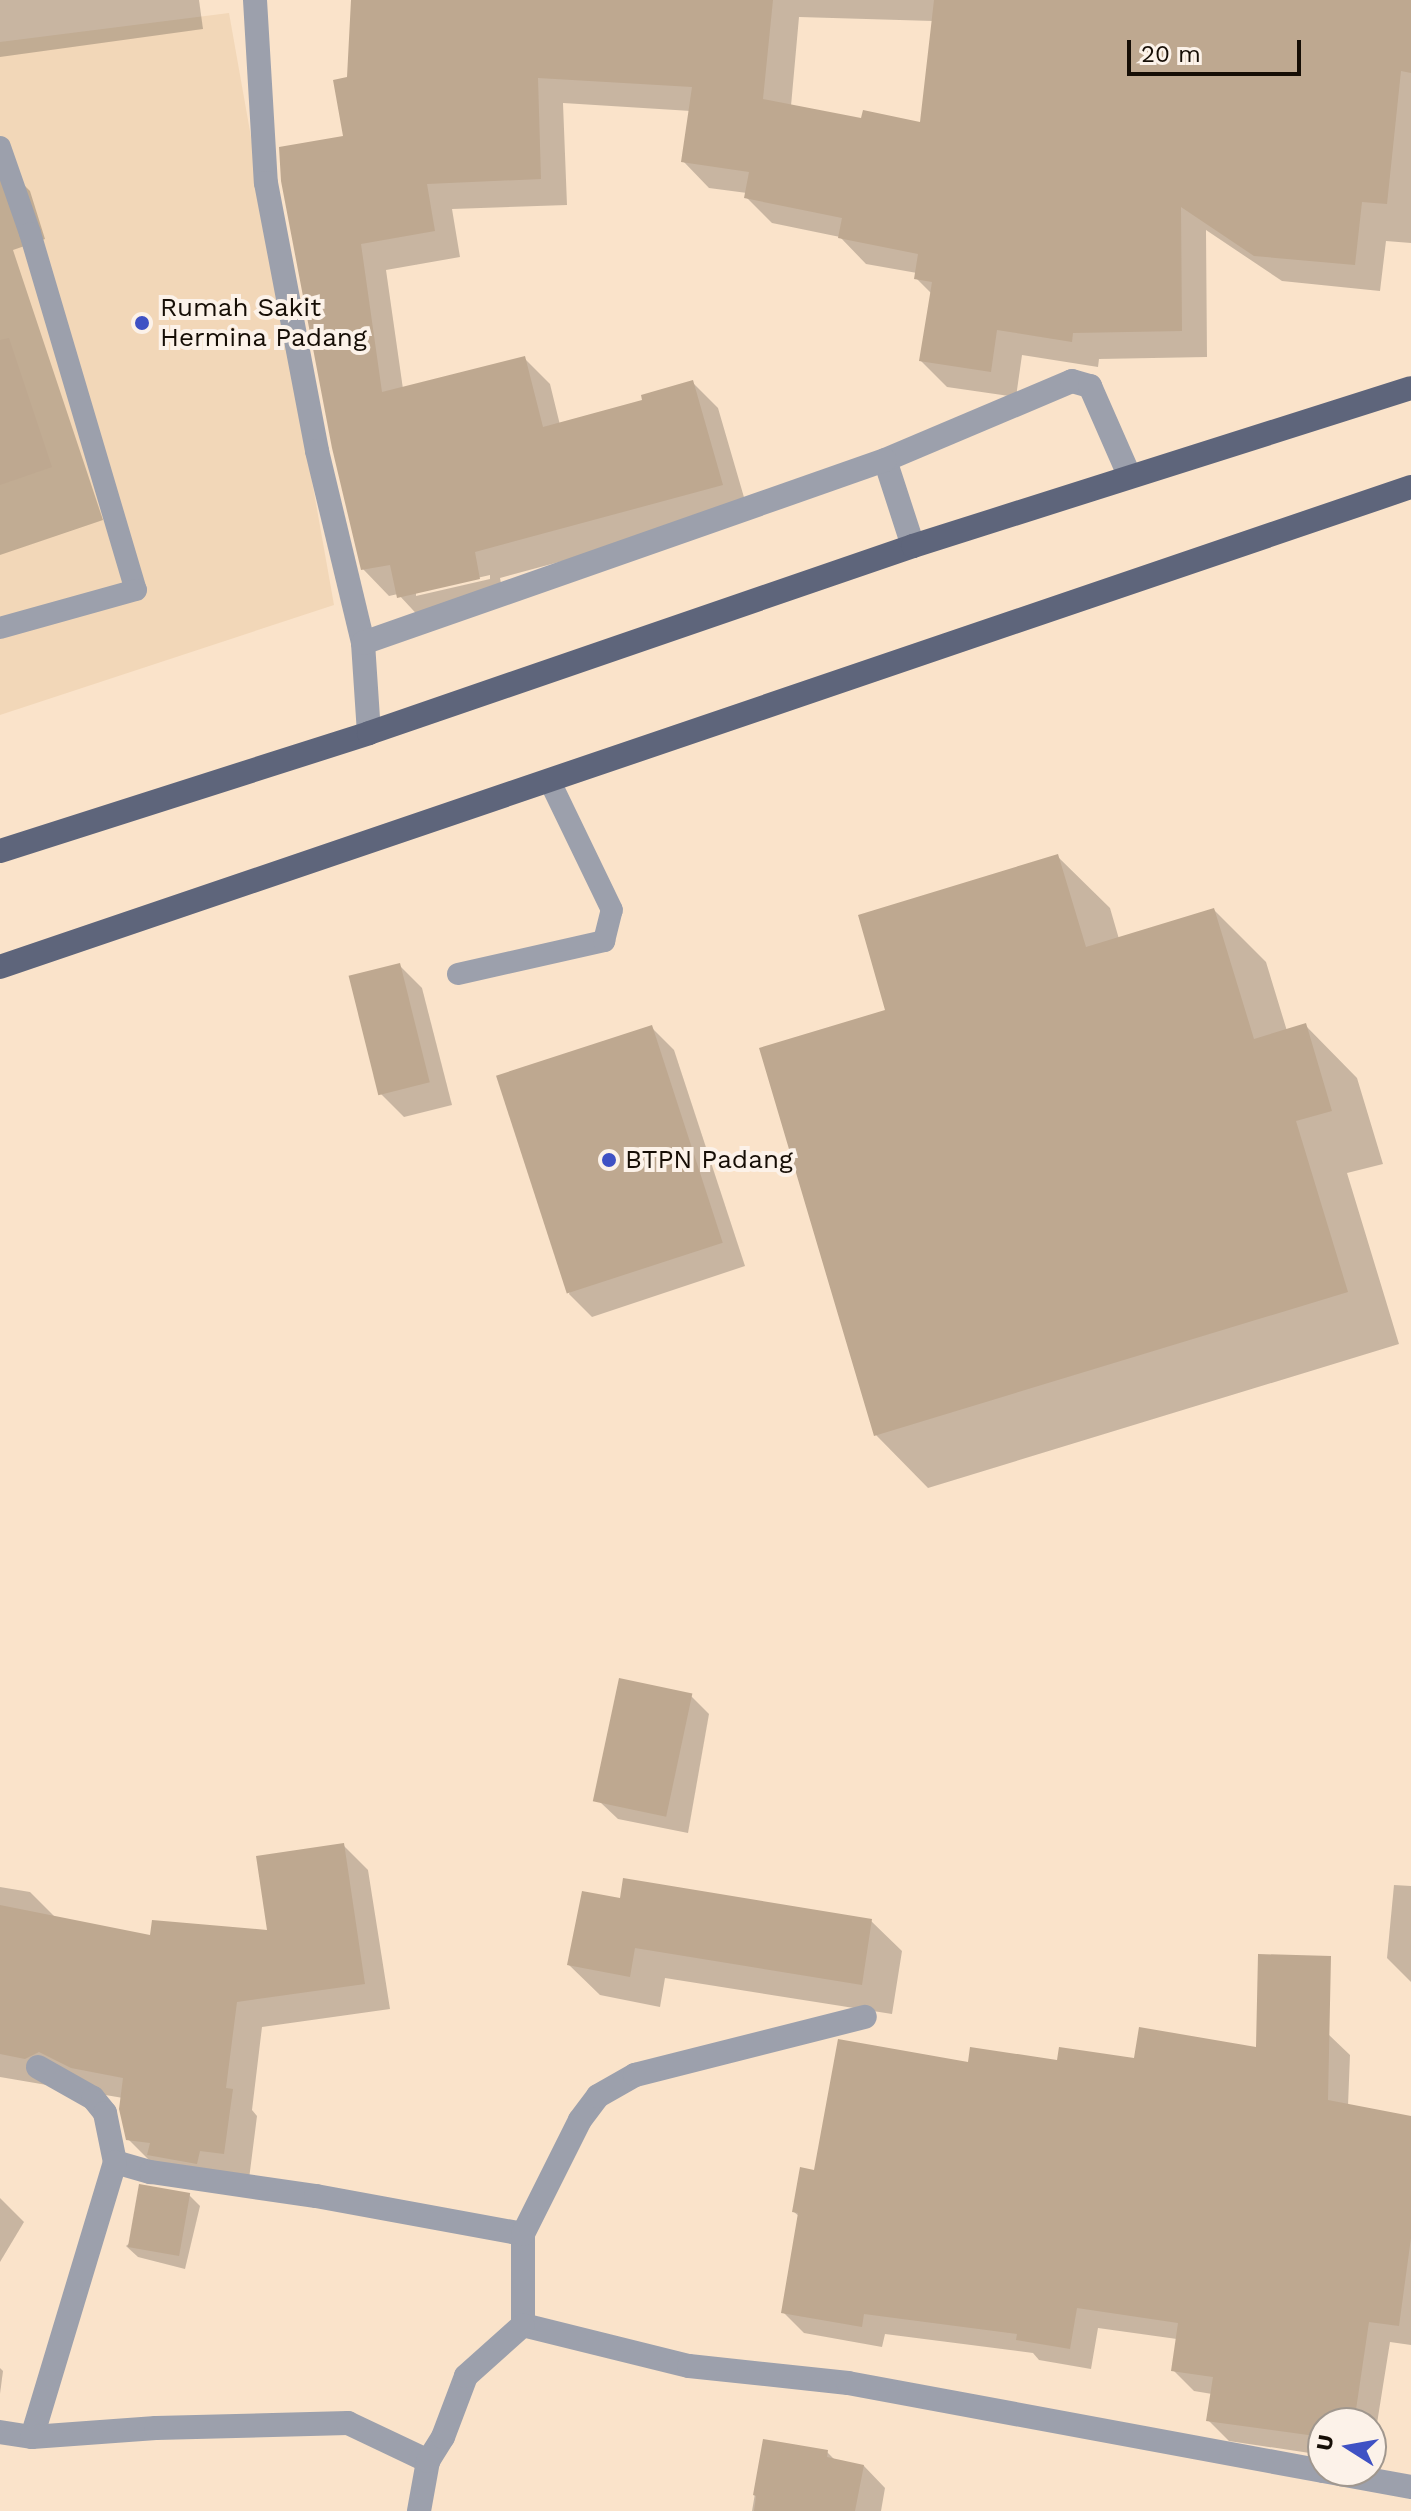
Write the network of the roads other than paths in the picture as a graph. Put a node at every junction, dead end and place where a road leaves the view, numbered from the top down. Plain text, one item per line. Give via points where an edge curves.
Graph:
1 (255, 0) edge
2 (0, 147) edge
3 (1411, 388) edge
4 (885, 460) junction
5 (1129, 475) junction
6 (1411, 487) edge
7 (913, 546) junction
8 (0, 628) edge
9 (363, 643) junction
10 (369, 733) junction
11 (550, 782) junction
12 (0, 851) edge
13 (0, 967) edge
14 (458, 974) dead end
15 (865, 2017) dead end
16 (38, 2067) dead end
17 (115, 2162) junction
18 (523, 2234) junction
19 (523, 2325) junction
20 (0, 2432) edge
21 (32, 2437) junction
22 (428, 2461) junction
23 (1307, 2468) edge
24 (1387, 2483) edge
25 (1411, 2487) edge
26 (419, 2511) edge

1 - 9 street via 266,183 317,451
2 - 8 lane via 136,590
3 - 5 main road
4 - 5 street via 1072,381 1090,386
4 - 7 street
4 - 9 street
5 - 7 main road
6 - 11 main road
7 - 10 main road
9 - 10 street
10 - 12 main road
11 - 13 main road
11 - 14 lane via 612,910 604,941
15 - 18 street via 635,2075 598,2096 580,2120
16 - 17 street via 93,2098 105,2113
17 - 18 street
17 - 21 street
18 - 19 street
19 - 22 street via 466,2376
19 - 23 street via 689,2366 848,2383
20 - 21 street
21 - 22 street via 348,2423
22 - 26 street
24 - 25 street

